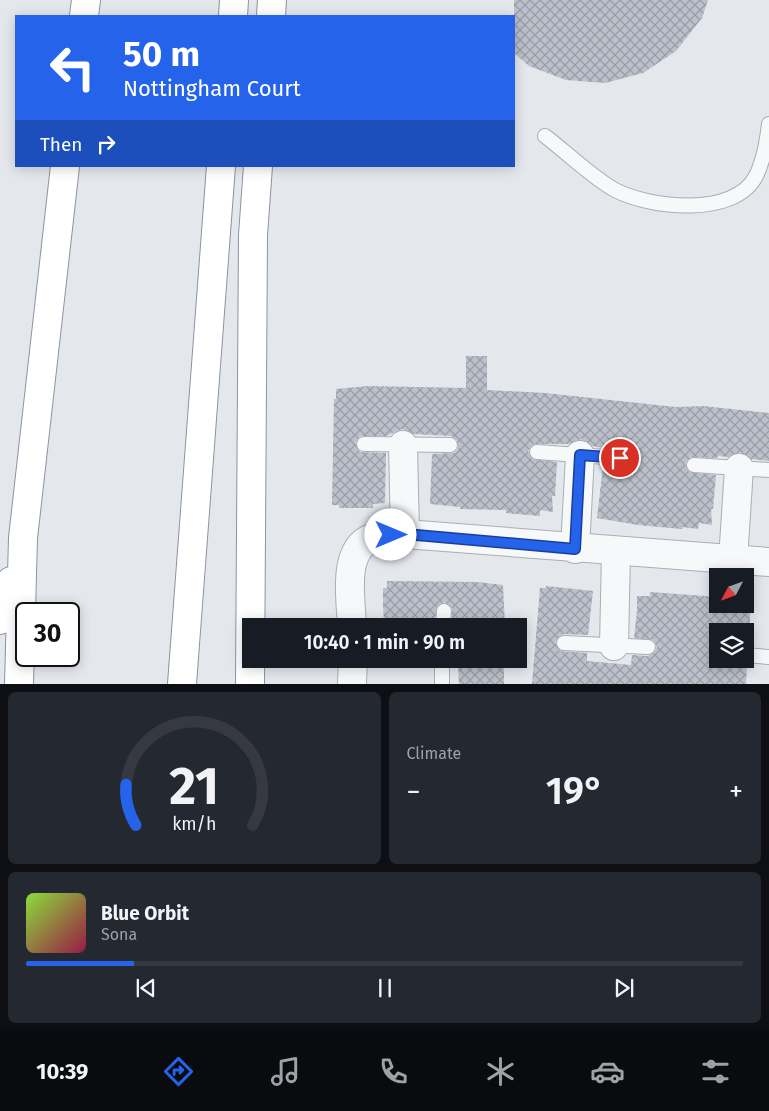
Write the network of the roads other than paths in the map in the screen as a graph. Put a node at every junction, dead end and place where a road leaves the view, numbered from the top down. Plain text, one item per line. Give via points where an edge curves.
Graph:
1 (86, 0) edge
2 (234, 0) edge
3 (272, 0) edge
4 (84, 15) edge
5 (233, 15) edge
6 (271, 15) edge
7 (769, 124) edge
8 (545, 136) dead end
9 (65, 167) edge
10 (221, 167) edge
11 (258, 167) edge
12 (364, 444) dead end
13 (403, 445) junction
14 (450, 445) dead end
15 (537, 452) dead end
16 (580, 455) junction
17 (620, 458) dead end
18 (694, 465) dead end
19 (739, 468) junction
20 (769, 470) edge
21 (405, 534) junction
22 (22, 538) junction
23 (575, 549) junction
24 (616, 552) junction
25 (733, 560) junction
26 (769, 562) edge
27 (444, 611) dead end
28 (352, 618) edge
29 (444, 618) edge
30 (0, 620) edge
31 (564, 643) dead end
32 (614, 646) junction
33 (648, 647) dead end
34 (754, 656) edge
35 (769, 657) edge
36 (353, 668) edge
37 (442, 668) edge
38 (19, 684) edge
39 (182, 684) edge
40 (250, 684) edge
41 (352, 684) edge
42 (442, 684) edge

1 - 4 highway
2 - 5 highway
3 - 6 highway
7 - 8 lane via 766,149 756,177 738,195 717,204 684,205 630,196 614,189
9 - 22 highway
10 - 39 highway
11 - 40 highway via 253,235
12 - 13 lane
13 - 14 lane
13 - 21 street
15 - 16 lane
16 - 17 lane
16 - 23 street
18 - 19 lane
19 - 20 lane
19 - 25 street
21 - 23 street
21 - 28 street via 376,536 363,544 353,558
22 - 30 highway
22 - 38 highway
23 - 24 street
24 - 25 street
24 - 32 street
25 - 26 street
27 - 29 lane
31 - 32 lane
32 - 33 lane
34 - 35 lane
36 - 41 street
37 - 42 lane

